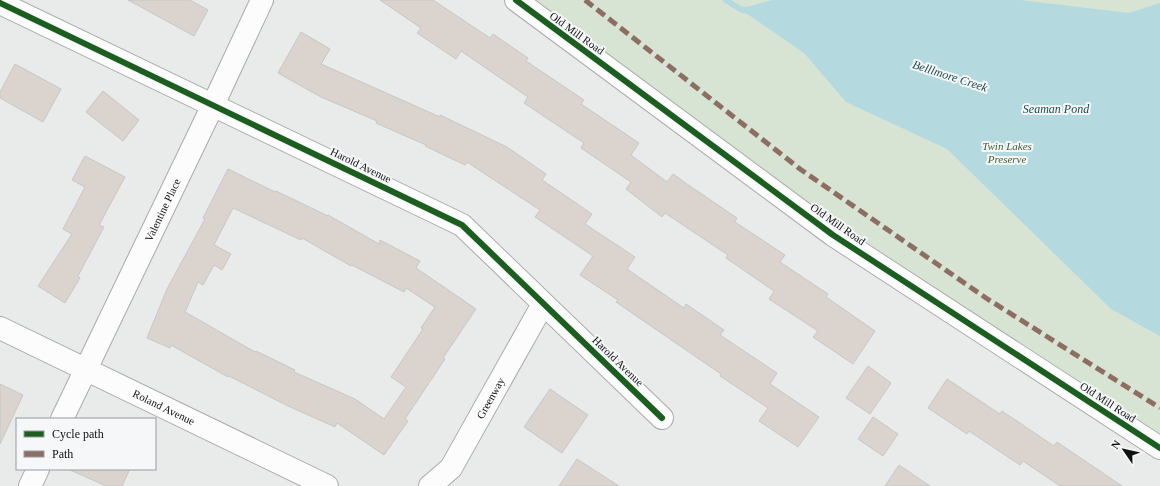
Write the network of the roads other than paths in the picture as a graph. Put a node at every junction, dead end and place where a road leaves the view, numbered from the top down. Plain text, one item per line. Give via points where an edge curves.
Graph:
1 (262, 0) edge
2 (516, 0) edge
3 (0, 3) edge
4 (213, 105) junction
5 (543, 304) junction
6 (0, 328) edge
7 (86, 369) junction
8 (62, 418) edge
9 (662, 418) dead end
10 (1160, 448) edge
11 (38, 470) edge
12 (30, 486) edge
13 (328, 486) edge
14 (430, 486) edge

1 - 4 street, Valentine Place
2 - 10 street, Old Mill Road via 834,235
3 - 4 street, Harold Avenue
4 - 5 street, Harold Avenue via 462,225
4 - 7 street, Valentine Place
5 - 9 street, Harold Avenue
5 - 14 street, Greenway via 451,468
6 - 7 street, Roland Avenue
7 - 8 street, Valentine Place
7 - 13 street, Roland Avenue
11 - 12 street

